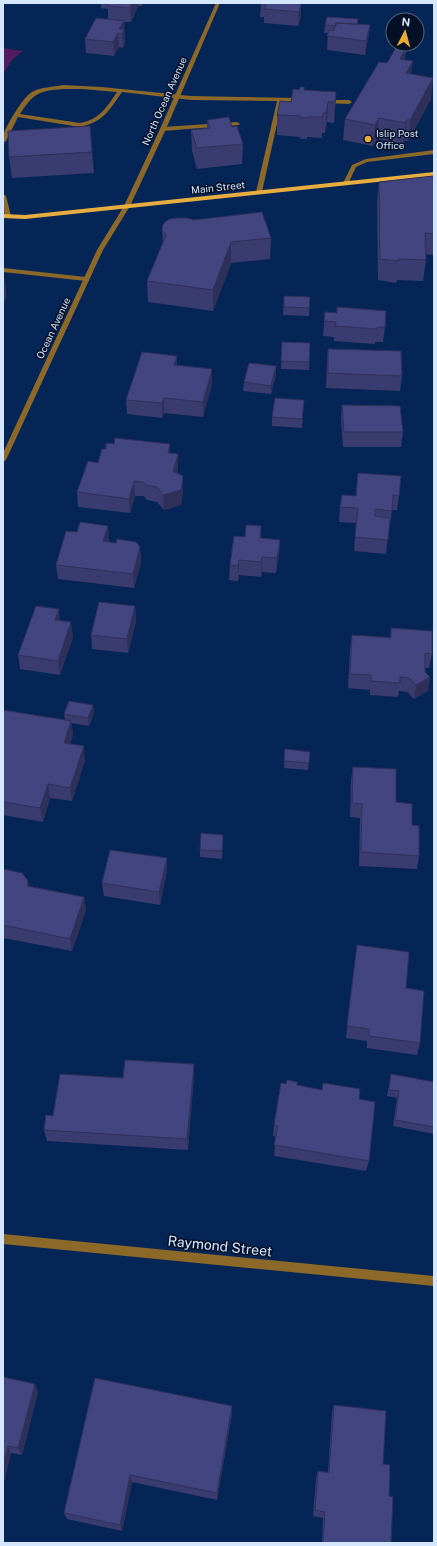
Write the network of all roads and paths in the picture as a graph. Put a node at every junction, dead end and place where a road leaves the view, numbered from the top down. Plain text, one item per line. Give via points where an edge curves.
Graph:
1 (218, 3) edge
2 (120, 91) junction
3 (175, 97) junction
4 (280, 100) junction
5 (310, 100) edge
6 (318, 101) edge
7 (349, 102) dead end
8 (18, 115) junction
9 (237, 124) dead end
10 (163, 129) junction
11 (3, 141) edge
12 (434, 152) edge
13 (434, 174) edge
14 (346, 183) junction
15 (259, 192) junction
16 (3, 196) edge
17 (127, 206) junction
18 (6, 216) edge
19 (3, 270) edge
20 (86, 279) junction
21 (3, 460) edge
22 (3, 1239) edge
23 (434, 1281) edge

1 - 3 street, North Ocean Avenue
2 - 3 street
2 - 8 street via 70,86 49,87 32,93
2 - 8 street via 104,115 89,124 80,125
3 - 4 street
3 - 10 street, North Ocean Avenue
4 - 5 street
4 - 15 street
6 - 7 street
8 - 11 street
9 - 10 street
10 - 17 street, North Ocean Avenue
12 - 14 street via 366,161 354,166
13 - 14 main road, Main Street
14 - 15 main road, Main Street
15 - 17 main road, Main Street
16 - 18 street
17 - 18 main road, Main Street via 25,217
17 - 20 street, Ocean Avenue
19 - 20 street
20 - 21 street, Ocean Avenue
22 - 23 street, Raymond Street

